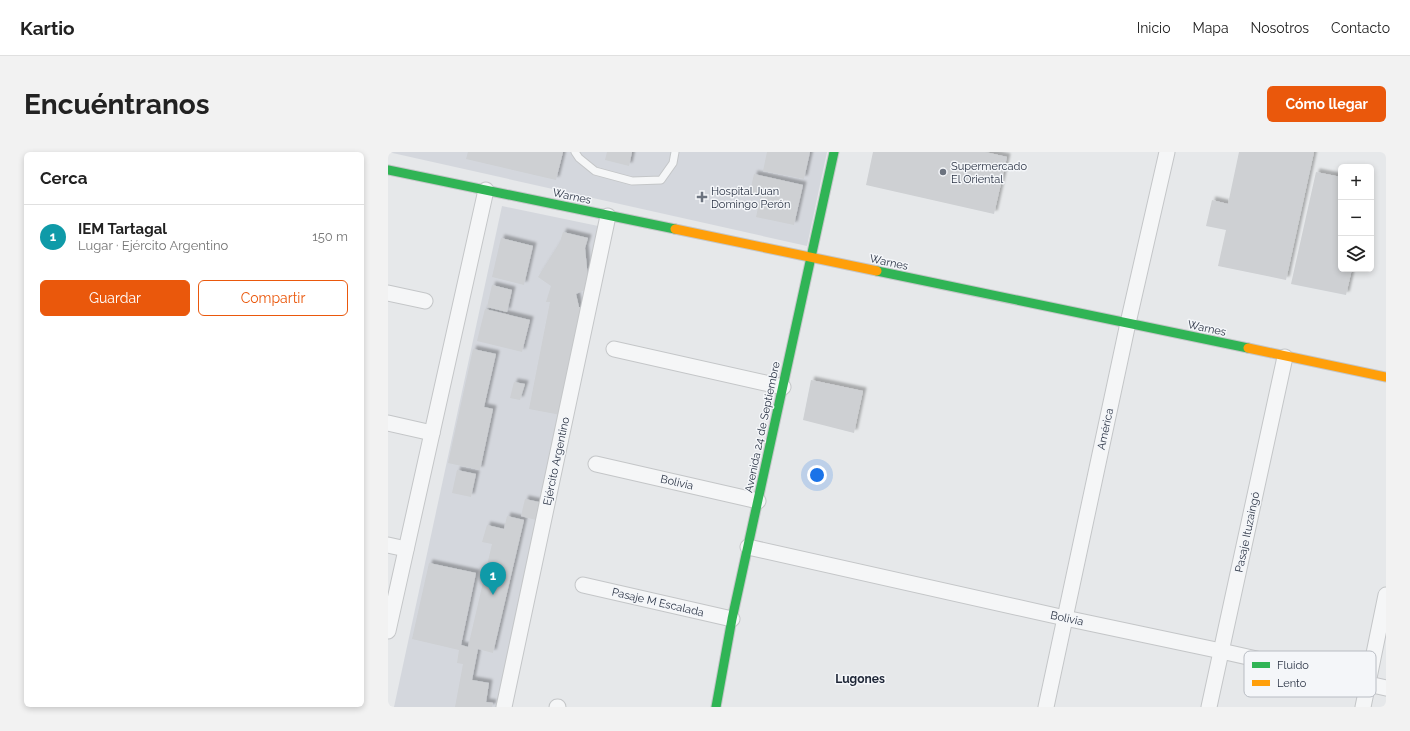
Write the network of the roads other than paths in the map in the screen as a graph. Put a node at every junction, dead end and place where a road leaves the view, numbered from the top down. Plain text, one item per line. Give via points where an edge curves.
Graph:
1 (575, 152) edge
2 (675, 152) edge
3 (834, 152) edge
4 (1167, 152) edge
5 (388, 170) edge
6 (486, 190) junction
7 (608, 216) junction
8 (811, 258) junction
9 (388, 294) edge
10 (425, 301) dead end
11 (1128, 323) junction
12 (614, 348) dead end
13 (1285, 357) junction
14 (1386, 377) edge
15 (783, 387) junction
16 (388, 423) edge
17 (432, 433) junction
18 (596, 464) dead end
19 (758, 501) junction
20 (388, 545) edge
21 (748, 547) junction
22 (406, 549) junction
23 (583, 585) dead end
24 (1386, 595) edge
25 (1065, 618) junction
26 (732, 619) junction
27 (388, 631) edge
28 (1221, 651) junction
29 (1374, 651) edge
30 (1244, 656) edge
31 (1376, 686) edge
32 (1386, 688) edge
33 (1365, 697) edge
34 (504, 707) edge
35 (716, 707) edge
36 (1046, 707) edge
37 (1208, 707) edge
38 (1363, 707) edge

1 - 2 lane via 595,171 632,181 662,180 673,163
3 - 8 street, Avenida 24 de Septiembre
4 - 11 street, América
5 - 6 street, Warnes
6 - 7 street, Warnes
6 - 17 street
7 - 8 street, Warnes
7 - 34 street, Ejército Argentino
8 - 11 street, Warnes
8 - 15 street, Avenida 24 de Septiembre
9 - 10 street
11 - 13 street, Warnes
11 - 25 street, América
12 - 15 street
13 - 14 street, Warnes
13 - 28 street, Pasaje Ituzaingó
15 - 19 street, Avenida 24 de Septiembre
16 - 17 street
17 - 22 street
18 - 19 street, Bolivia
19 - 21 street, Avenida 24 de Septiembre
20 - 22 street
21 - 25 street, Bolivia
21 - 26 street, Avenida 24 de Septiembre
22 - 27 street
23 - 26 street, Pasaje M Escalada
24 - 29 street
25 - 28 street, Bolivia
25 - 36 street, América
26 - 35 street, Avenida 24 de Septiembre
28 - 30 street, Bolivia
28 - 37 street, Pasaje Ituzaingó
31 - 32 street, Bolivia
33 - 38 street

